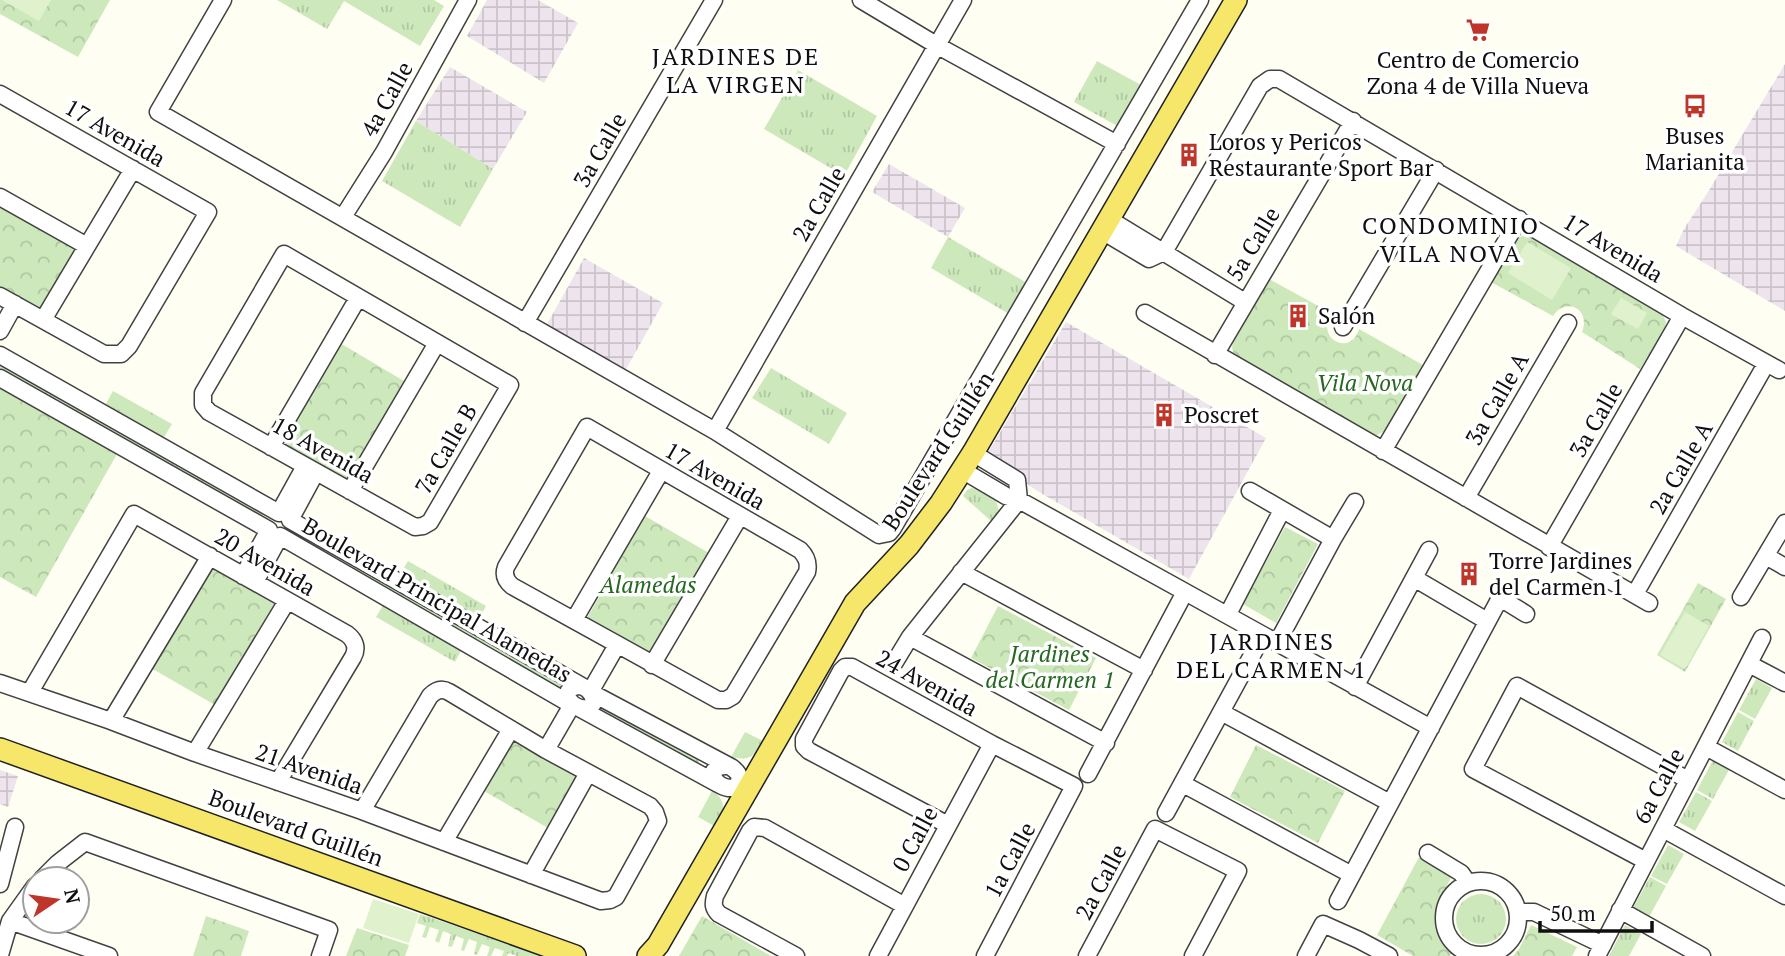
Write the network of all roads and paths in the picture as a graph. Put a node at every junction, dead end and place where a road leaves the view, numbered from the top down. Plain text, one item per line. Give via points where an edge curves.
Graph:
1 (223, 0) edge
2 (467, 0) edge
3 (715, 0) edge
4 (861, 0) edge
5 (963, 0) edge
6 (1200, 0) edge
7 (1236, 0) edge
8 (937, 46) junction
9 (0, 94) edge
10 (1353, 121) junction
11 (1117, 144) junction
12 (133, 169) junction
13 (1436, 170) junction
14 (0, 197) edge
15 (343, 217) junction
16 (1519, 219) junction
17 (1105, 225) junction
18 (87, 246) junction
19 (1157, 255) junction
20 (358, 298) junction
21 (5, 301) edge
22 (1245, 302) junction
23 (1145, 313) dead end
24 (1682, 316) junction
25 (43, 320) junction
26 (525, 323) junction
27 (1568, 323) dead end
28 (1343, 327) dead end
29 (0, 331) edge
30 (437, 343) junction
31 (0, 355) edge
32 (1215, 355) junction
33 (1773, 367) joint
34 (0, 378) edge
35 (715, 431) junction
36 (271, 447) junction
37 (1383, 451) junction
38 (968, 461) junction
39 (310, 469) junction
40 (661, 471) junction
41 (349, 491) junction
42 (1250, 491) dead end
43 (1466, 498) junction
44 (1019, 500) junction
45 (1355, 502) dead end
46 (1282, 510) junction
47 (740, 516) junction
48 (285, 517) junction
49 (1785, 523) edge
50 (415, 527) joint
51 (274, 533) junction
52 (1333, 539) junction
53 (1549, 547) junction
54 (1429, 550) dead end
55 (210, 556) junction
56 (1766, 556) junction
57 (1785, 567) edge
58 (961, 572) junction
59 (1414, 578) junction
60 (249, 579) junction
61 (1185, 592) junction
62 (1741, 597) dead end
63 (286, 601) junction
64 (1228, 614) junction
65 (1526, 614) dead end
66 (574, 620) junction
67 (1487, 621) junction
68 (910, 637) junction
69 (1762, 638) dead end
70 (1270, 639) junction
71 (613, 643) junction
72 (1749, 664) junction
73 (652, 665) junction
74 (893, 665) dead end
75 (1144, 670) junction
76 (0, 683) edge
77 (1785, 683) edge
78 (1355, 687) junction
79 (586, 689) junction
80 (30, 692) junction
81 (575, 706) junction
82 (1221, 712) junction
83 (111, 721) junction
84 (1431, 728) junction
85 (511, 729) junction
86 (1106, 743) junction
87 (992, 744) junction
88 (1706, 747) junction
89 (0, 749) edge
90 (550, 751) junction
91 (195, 753) junction
92 (760, 766) junction
93 (730, 767) junction
94 (588, 773) junction
95 (1088, 774) dead end
96 (1688, 780) junction
97 (278, 782) junction
98 (1183, 784) junction
99 (720, 785) junction
100 (1074, 786) joint
101 (1785, 790) edge
102 (1390, 803) junction
103 (736, 808) junction
104 (362, 811) junction
105 (1166, 813) dead end
106 (948, 825) junction
107 (15, 827) dead end
108 (1662, 829) junction
109 (444, 842) junction
110 (1428, 853) dead end
111 (1646, 860) junction
112 (56, 865) edge
113 (531, 875) junction
114 (1352, 875) junction
115 (1468, 883) junction
116 (0, 884) edge
117 (1785, 896) edge
118 (1338, 901) dead end
119 (21, 904) edge
120 (905, 906) junction
121 (1620, 911) junction
122 (1518, 912) junction
123 (10, 921) junction
124 (1600, 950) edge
125 (1461, 953) edge
126 (0, 954) edge
127 (109, 956) edge
128 (320, 956) edge
129 (575, 956) edge
130 (648, 956) edge
131 (796, 956) edge
132 (878, 956) edge
133 (985, 956) edge
134 (1087, 956) edge
135 (1193, 956) edge
136 (1306, 956) edge
137 (1390, 956) edge
138 (1702, 956) edge

1 - 15 street via 158,112
2 - 15 street, 4a Calle
3 - 26 street, 3a Calle
4 - 8 street
5 - 8 street, 2a Calle
6 - 11 street
7 - 17 main road, Boulevard Guillén
8 - 11 street
8 - 35 street, 2a Calle
9 - 12 street, 17 Avenida
10 - 13 street, 17 Avenida
10 - 19 street, 17 Avenida via 1279,79 1270,79 1260,86
10 - 22 street, 5a Calle
11 - 35 street via 888,533 879,535
12 - 18 street
12 - 25 street, 17 Avenida via 208,212 129,346 117,355 101,353
13 - 16 street, 17 Avenida
13 - 28 street
14 - 18 street
15 - 26 street
16 - 24 street, 17 Avenida
16 - 37 street
17 - 19 street
17 - 38 main road, Boulevard Guillén
18 - 25 street
19 - 22 street via 1166,255
20 - 30 street
20 - 36 street
20 - 36 street, 18 Avenida via 284,254 203,393 203,405 209,412
21 - 25 street
21 - 29 street
22 - 32 street, 5a Calle
23 - 32 street
24 - 33 street, 17 Avenida
24 - 53 street, 3a Calle
26 - 35 street
27 - 43 street, 3a Calle A
30 - 41 street
30 - 50 street, 7a Calle B via 510,385 430,522
31 - 48 street, Boulevard Principal Alamedas
32 - 37 street
33 - 53 street, 2a Calle A via 1642,599
34 - 51 street, Boulevard Principal Alamedas
36 - 39 street, 18 Avenida
37 - 43 street
38 - 44 street via 1006,496
38 - 92 main road, Boulevard Guillén via 909,545 855,603
39 - 41 street, 18 Avenida
39 - 48 street
40 - 47 street, 17 Avenida
40 - 66 street
40 - 66 street, 17 Avenida via 587,427 506,567 512,586
41 - 50 street, 18 Avenida
42 - 46 street
43 - 53 street
44 - 58 street
44 - 61 street
45 - 52 street
46 - 52 street
46 - 64 street
47 - 73 street
47 - 73 street, 17 Avenida via 800,550 807,560 807,572 733,696 718,700
48 - 51 street, Boulevard Principal Alamedas via 292,530 287,535
48 - 51 street, Boulevard Principal Alamedas via 273,513 267,517 266,526
48 - 79 street, Boulevard Principal Alamedas
49 - 56 street
51 - 60 street
51 - 81 street, Boulevard Principal Alamedas
52 - 70 street
54 - 59 street
55 - 60 street, 20 Avenida
55 - 80 street, 20 Avenida via 134,514
55 - 83 street
56 - 57 street
56 - 62 street
58 - 68 street
58 - 75 street
59 - 67 street
59 - 78 street
60 - 63 street, 20 Avenida
61 - 64 street
61 - 75 street
63 - 91 street
63 - 97 street, 20 Avenida via 350,636 356,645 355,654
64 - 70 street
65 - 67 street via 1500,598
66 - 71 street
67 - 84 street
68 - 74 street
68 - 86 street
69 - 72 street, 6a Calle
70 - 78 street
70 - 82 street
71 - 73 street
71 - 79 street
72 - 77 street
72 - 88 street, 6a Calle
75 - 86 street
76 - 80 street, 21 Avenida
78 - 84 street
79 - 81 street, Boulevard Principal Alamedas via 568,691
79 - 93 street, Boulevard Principal Alamedas
80 - 83 street, 21 Avenida
81 - 90 street
81 - 99 street, Boulevard Principal Alamedas
82 - 98 street
82 - 102 street
83 - 91 street, 21 Avenida
84 - 102 street
85 - 90 street
85 - 104 street via 440,690 430,696
85 - 109 street
86 - 95 street
87 - 100 street, 24 Avenida
87 - 106 street, 0 Calle
87 - 106 street, 24 Avenida via 848,666 804,738 809,751
88 - 96 street, 6a Calle
88 - 101 street
89 - 129 main road, Boulevard Guillén
90 - 94 street
91 - 97 street, 21 Avenida
92 - 93 street via 748,770
92 - 103 main road, Boulevard Guillén
93 - 99 street via 714,771
94 - 113 street
94 - 113 street, 21 Avenida via 655,812 657,824 617,897 601,901
96 - 108 street, 6a Calle
96 - 111 street via 1517,686 1472,769
97 - 104 street, 21 Avenida
98 - 105 street
98 - 114 street
99 - 103 street via 734,796
100 - 133 street, 1a Calle
102 - 114 street
103 - 130 main road, Boulevard Guillén
104 - 109 street, 21 Avenida
106 - 120 street, 0 Calle
107 - 116 street
108 - 111 street, 6a Calle
108 - 117 street
109 - 113 street, 21 Avenida
110 - 115 street via 1461,873
111 - 121 street, 6a Calle
112 - 128 street via 85,842 329,930
114 - 118 street
115 - 122 street via 1484,880 1504,888
115 - 125 street via 1454,892 1444,912 1447,934
119 - 123 street
120 - 131 street via 765,828 754,827 713,903 719,914
120 - 132 street, 0 Calle
121 - 124 street, 6a Calle
121 - 138 street
122 - 124 street via 1534,912
122 - 125 street via 1517,928 1505,947 1485,955
123 - 126 street
123 - 127 street
134 - 135 street, 2a Calle via 1155,829 1238,871
136 - 137 street via 1323,924

